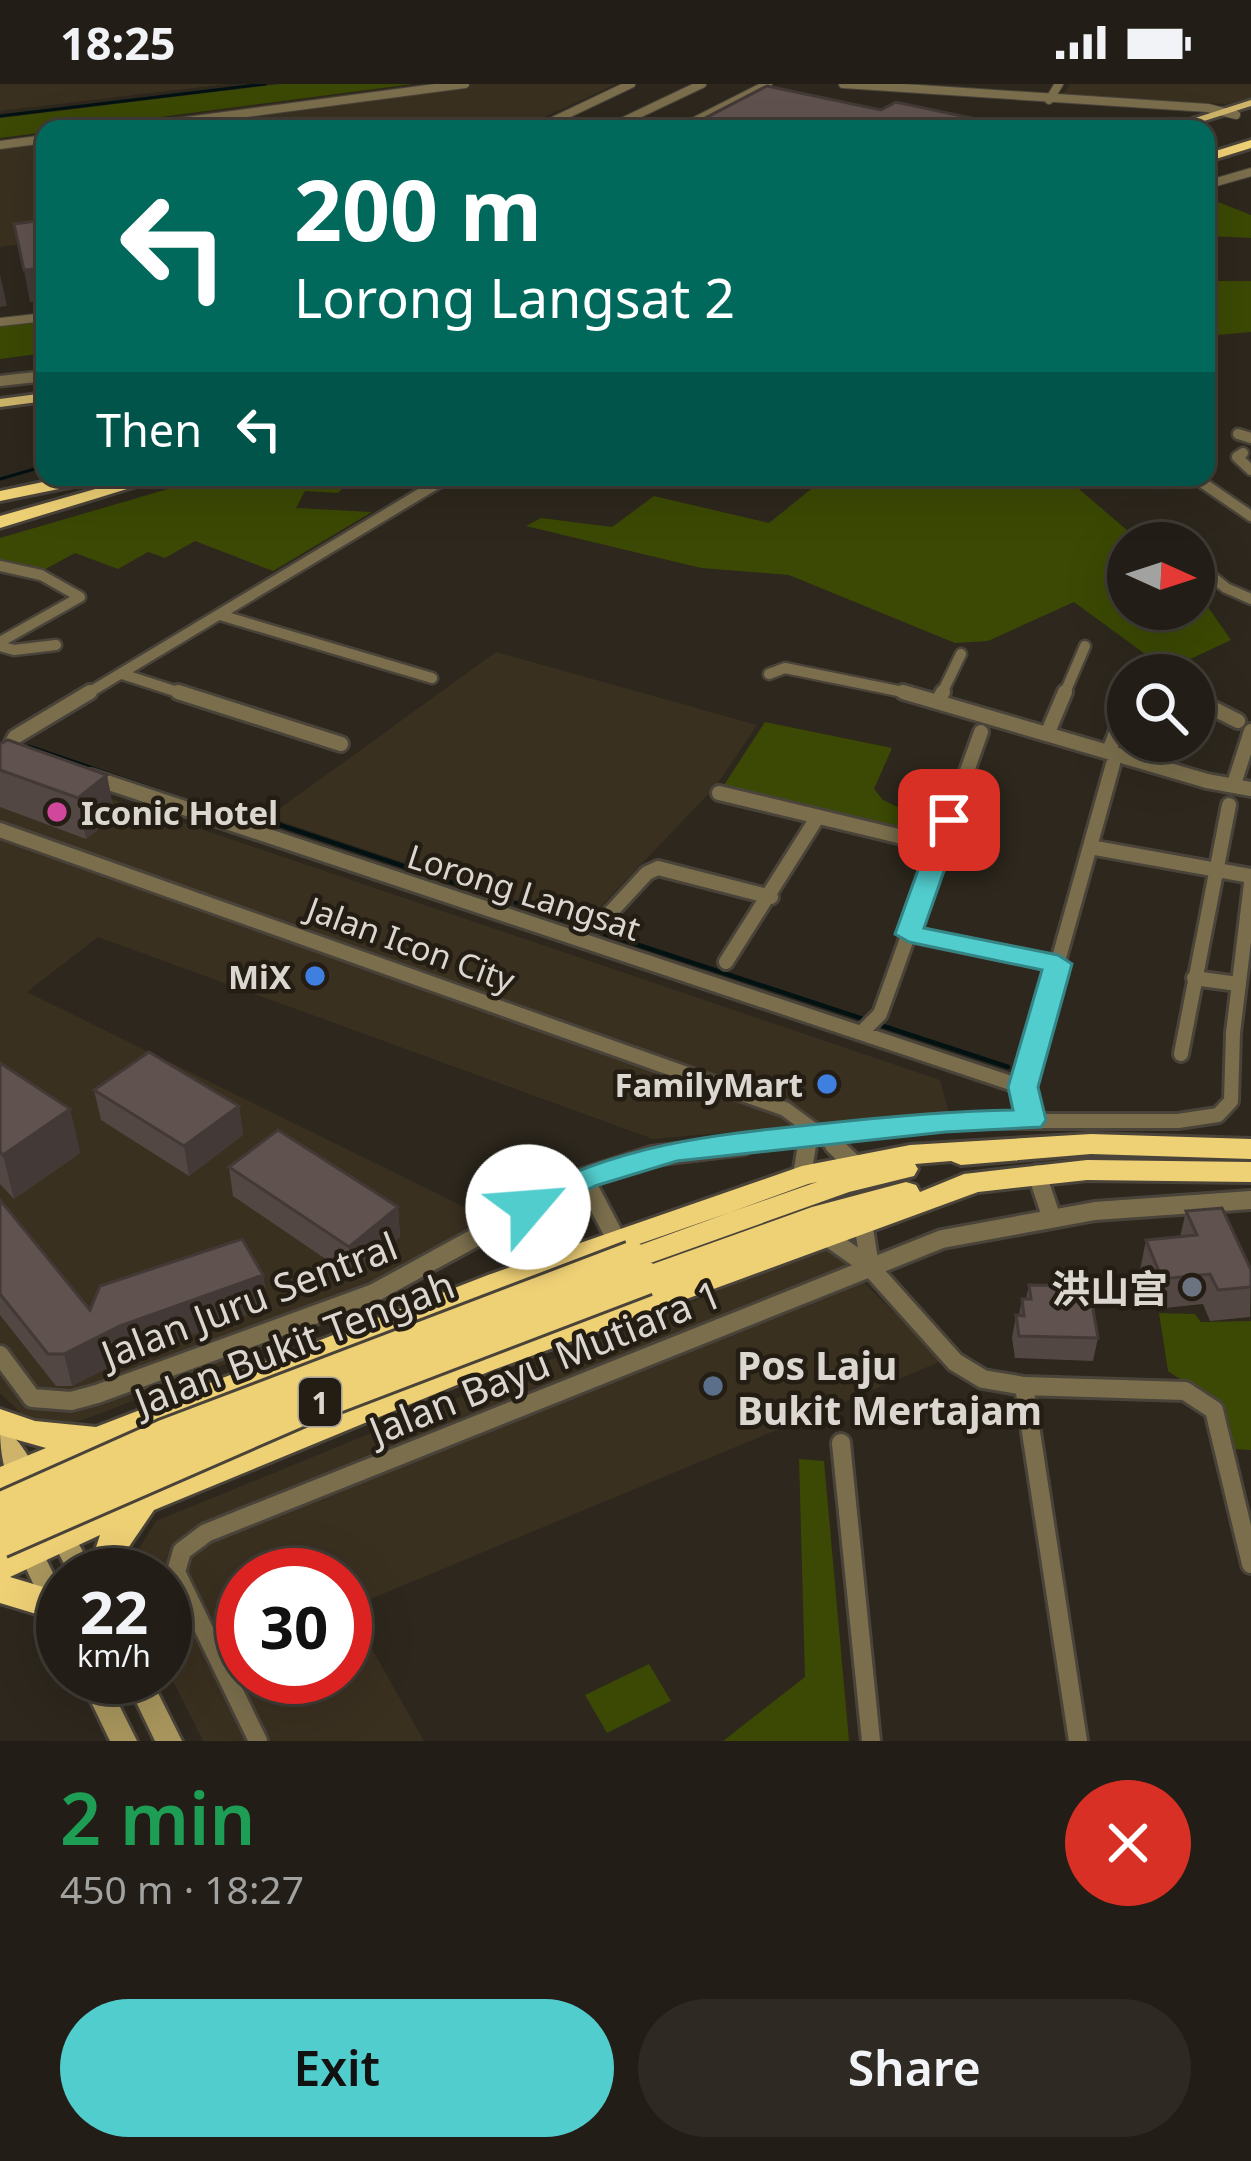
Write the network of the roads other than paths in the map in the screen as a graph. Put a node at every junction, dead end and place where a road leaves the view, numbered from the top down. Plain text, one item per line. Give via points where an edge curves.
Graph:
1 (465, 84) edge
2 (632, 84) edge
3 (702, 84) edge
4 (767, 84) edge
5 (843, 84) edge
6 (1007, 84) edge
7 (1059, 84) edge
8 (871, 85) edge
9 (1004, 98) junction
10 (1049, 100) junction
11 (1251, 107) edge
12 (1230, 113) junction
13 (194, 120) edge
14 (555, 120) edge
15 (625, 120) edge
16 (697, 120) edge
17 (1202, 120) edge
18 (1213, 120) edge
19 (36, 141) edge
20 (0, 145) edge
21 (1251, 148) edge
22 (1215, 159) edge
23 (1251, 172) edge
24 (1215, 182) edge
25 (36, 318) edge
26 (0, 322) edge
27 (36, 377) edge
28 (0, 381) edge
29 (36, 389) edge
30 (0, 393) edge
31 (36, 398) edge
32 (0, 403) edge
33 (1238, 434) dead end
34 (1251, 438) edge
35 (1243, 453) dead end
36 (1251, 470) edge
37 (49, 486) edge
38 (98, 486) edge
39 (103, 486) edge
40 (433, 486) edge
41 (1207, 486) edge
42 (0, 496) edge
43 (0, 509) edge
44 (1251, 516) edge
45 (0, 526) edge
46 (0, 566) edge
47 (1215, 579) edge
48 (1251, 599) edge
49 (220, 615) junction
50 (0, 644) edge
51 (56, 645) dead end
52 (1085, 646) dead end
53 (962, 655) dead end
54 (122, 674) junction
55 (769, 674) dead end
56 (432, 678) dead end
57 (939, 699) junction
58 (1215, 710) edge
59 (1238, 721) dead end
60 (1251, 731) edge
61 (981, 732) dead end
62 (1048, 732) junction
63 (341, 744) dead end
64 (6, 748) edge
65 (1107, 756) edge
66 (31, 757) edge
67 (1110, 762) edge
68 (1128, 762) edge
69 (70, 770) edge
70 (1234, 784) junction
71 (1251, 789) edge
72 (719, 793) dead end
73 (1229, 805) dead end
74 (817, 818) junction
75 (0, 830) edge
76 (940, 846) junction
77 (1090, 847) junction
78 (1214, 869) junction
79 (1251, 879) edge
80 (771, 897) junction
81 (599, 925) dead end
82 (909, 934) junction
83 (726, 962) dead end
84 (1058, 964) junction
85 (1193, 978) junction
86 (1238, 984) junction
87 (861, 1033) junction
88 (1180, 1054) dead end
89 (1023, 1087) junction
90 (1030, 1120) junction
91 (810, 1129) junction
92 (1251, 1150) edge
93 (852, 1162) junction
94 (975, 1167) junction
95 (1251, 1172) edge
96 (1037, 1174) junction
97 (802, 1176) junction
98 (584, 1178) junction
99 (1251, 1200) edge
100 (1051, 1216) junction
101 (863, 1222) junction
102 (826, 1236) junction
103 (632, 1258) junction
104 (870, 1268) junction
105 (0, 1355) edge
106 (1024, 1387) junction
107 (155, 1414) junction
108 (0, 1422) edge
109 (93, 1438) junction
110 (0, 1439) edge
111 (841, 1443) dead end
112 (11, 1476) edge
113 (189, 1480) junction
114 (146, 1497) junction
115 (0, 1498) edge
116 (0, 1509) edge
117 (62, 1537) junction
118 (68, 1548) edge
119 (110, 1548) edge
120 (10, 1553) edge
121 (1251, 1564) edge
122 (36, 1584) edge
123 (0, 1588) edge
124 (36, 1602) edge
125 (106, 1704) edge
126 (150, 1704) edge
127 (124, 1741) edge
128 (169, 1741) edge
129 (258, 1741) edge
130 (871, 1741) edge
131 (1078, 1741) edge

1 - 13 street
2 - 14 street
3 - 15 street
4 - 16 street
5 - 8 street
6 - 9 street
7 - 10 street
8 - 9 street
9 - 10 street
10 - 12 street
11 - 12 main road
12 - 17 main road
12 - 18 main road
19 - 20 street
21 - 22 highway
23 - 24 street
25 - 26 street
27 - 28 street
29 - 30 main road
31 - 32 main road
33 - 34 street
35 - 36 street via 1237,457
37 - 42 highway
38 - 43 highway
39 - 45 highway
40 - 49 street
41 - 44 street
46 - 50 street via 41,575 80,597
47 - 48 street
49 - 54 street
49 - 56 street
50 - 51 street
52 - 62 street
53 - 57 street
54 - 63 street
54 - 64 street
55 - 57 street via 785,668
57 - 62 street
58 - 59 street
60 - 70 street
61 - 76 street
62 - 65 street
64 - 66 street
67 - 77 street
68 - 70 street
69 - 87 street, Lorong Langsat
70 - 71 street
72 - 74 street
73 - 78 street
74 - 76 street
74 - 80 street
75 - 91 street, Jalan Icon City via 785,1109
76 - 82 street
77 - 78 street
77 - 84 street
78 - 79 street
78 - 85 street
79 - 86 street, Jalan Juru Sentral
80 - 81 street via 658,868
80 - 83 street
82 - 84 street
82 - 87 street via 880,1014
84 - 89 street
85 - 86 street
85 - 88 street
86 - 90 street, Jalan Juru Sentral via 1231,1101 1218,1115
87 - 89 street, Lorong Langsat
89 - 90 street
90 - 91 street, Jalan Juru Sentral
91 - 93 street
91 - 97 street
91 - 98 street, Jalan Juru Sentral via 676,1150
92 - 94 highway, Jalan Bukit Tengah / 1 via 1091,1144
93 - 94 highway via 924,1151
93 - 97 highway
94 - 96 highway, Jalan Bukit Tengah / 1
94 - 101 highway
94 - 103 highway, Jalan Bukit Tengah / 1 via 930,1187
95 - 96 highway, Jalan Bukit Tengah / 1
96 - 100 street
97 - 103 highway
98 - 103 street
98 - 105 street, Jalan Juru Sentral via 374,1293 71,1401 32,1398
99 - 100 street, Jalan Bayu Mutiara 1
100 - 104 street, Jalan Bayu Mutiara 1 via 942,1239
101 - 102 highway
101 - 104 street
102 - 104 street
102 - 113 highway
103 - 107 highway via 364,1330
103 - 116 highway, Jalan Bukit Tengah / 1, bridge via 164,1436
103 - 120 highway, Jalan Bukit Tengah / 1, bridge via 156,1469
104 - 106 street via 955,1362 983,1379
104 - 129 street, Jalan Bayu Mutiara 1 via 206,1534 182,1552 176,1572
106 - 121 street via 1185,1391 1214,1409
106 - 131 street
107 - 109 highway
107 - 113 highway via 124,1446 124,1466 140,1482
108 - 109 highway
109 - 112 highway
110 - 112 main road
111 - 130 street
112 - 117 main road
113 - 114 highway
114 - 117 highway
114 - 119 highway
115 - 120 main road
117 - 118 main road
117 - 120 highway
120 - 122 main road
123 - 124 highway
125 - 127 main road
126 - 128 main road

